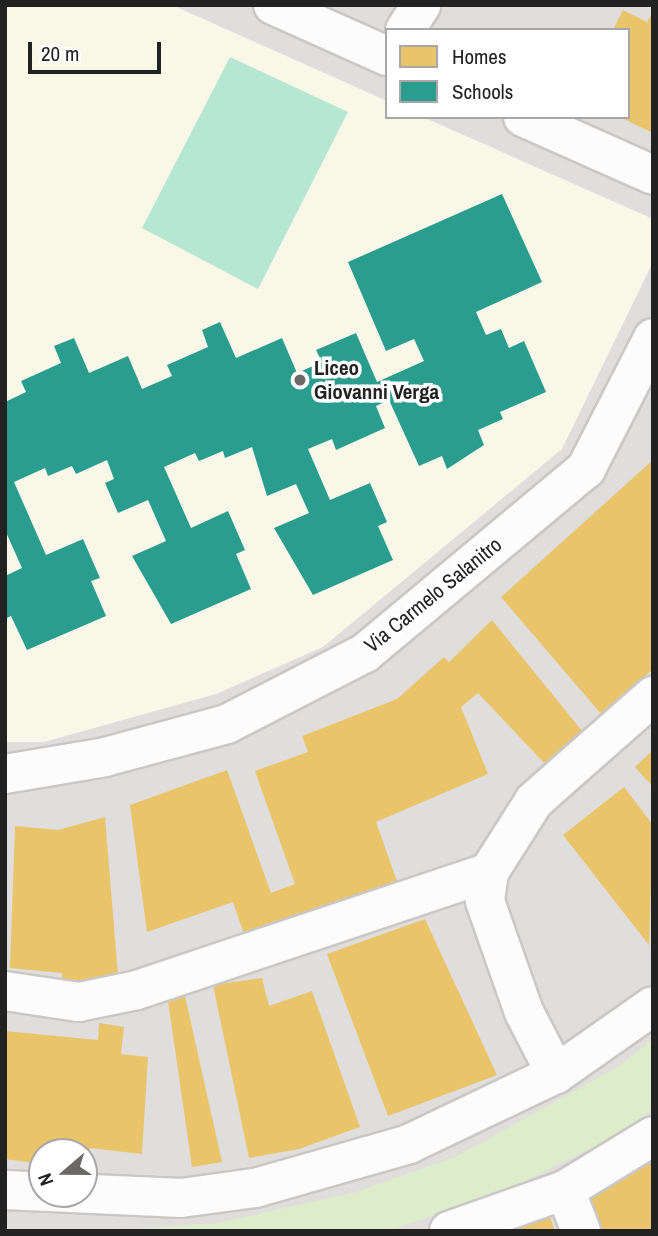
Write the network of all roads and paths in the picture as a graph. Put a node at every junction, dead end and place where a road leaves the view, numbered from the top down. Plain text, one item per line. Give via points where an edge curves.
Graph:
1 (273, 5) edge
2 (421, 5) edge
3 (406, 28) edge
4 (385, 55) edge
5 (527, 119) edge
6 (653, 175) edge
7 (653, 338) edge
8 (653, 696) edge
9 (5, 774) edge
10 (489, 872) junction
11 (5, 991) edge
12 (653, 1006) edge
13 (556, 1074) junction
14 (653, 1136) edge
15 (565, 1190) junction
16 (5, 1191) edge
17 (449, 1231) edge
18 (581, 1231) edge

1 - 4 street
2 - 3 street
5 - 6 street
7 - 9 street, Via Carmelo Salanitro via 586,469 365,653 227,724 105,757
8 - 10 street via 534,801
10 - 11 street via 137,990 79,1002
10 - 13 street via 485,901 524,1012
12 - 13 street
13 - 16 street via 409,1144 255,1188 181,1198
14 - 15 street
15 - 17 street
15 - 18 street

